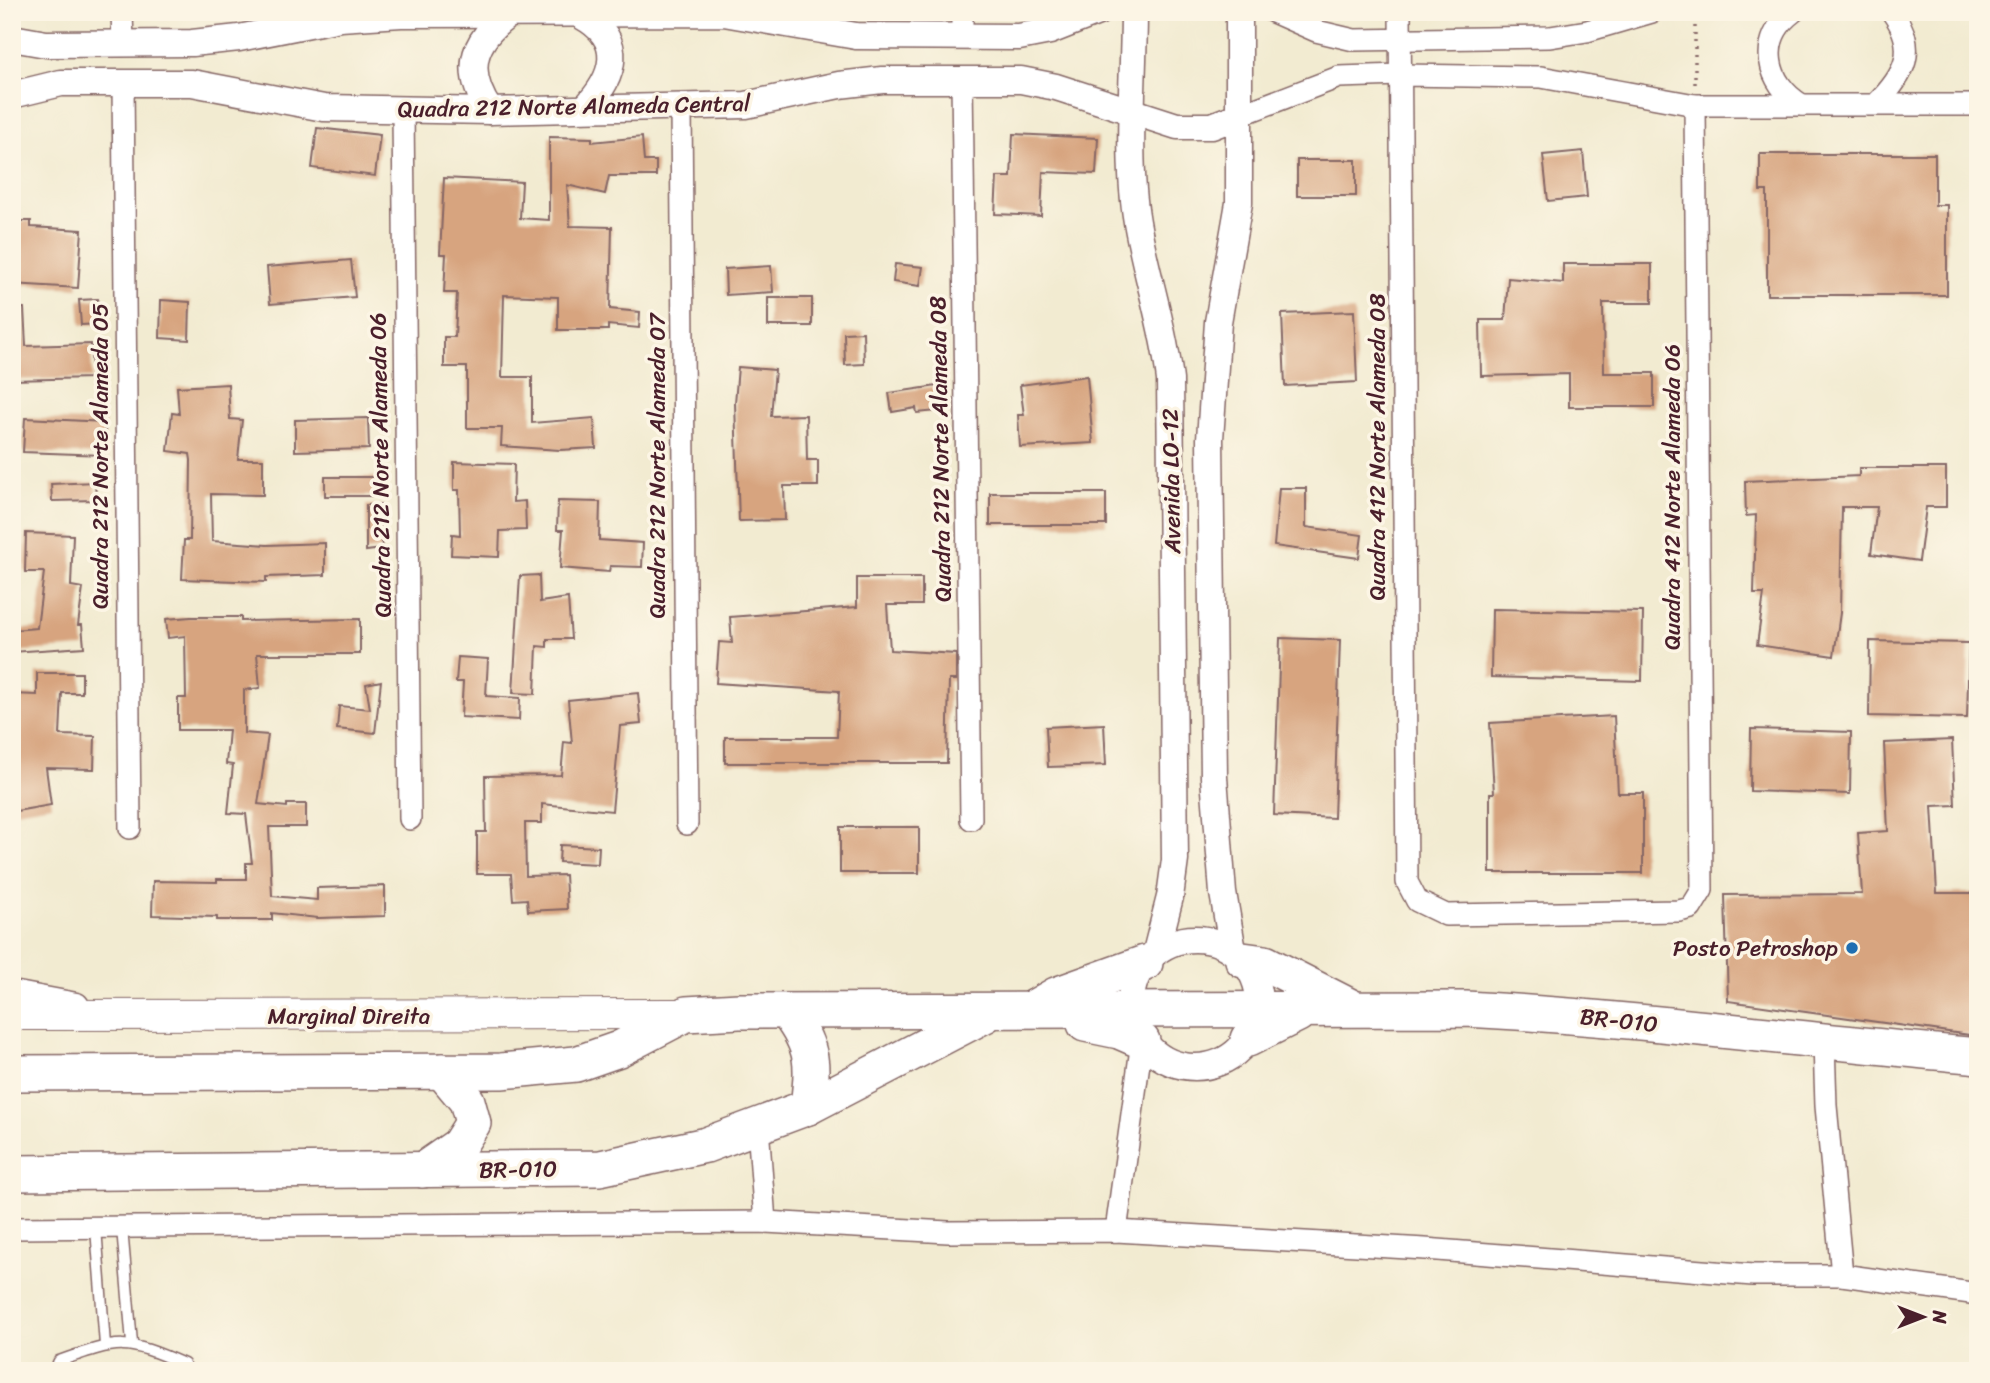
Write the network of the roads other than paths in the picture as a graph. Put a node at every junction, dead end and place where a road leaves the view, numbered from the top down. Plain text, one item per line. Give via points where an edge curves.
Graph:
1 (122, 12) edge
2 (1097, 12) edge
3 (1134, 12) edge
4 (1239, 12) edge
5 (1273, 12) edge
6 (1400, 12) edge
7 (1651, 12) edge
8 (1793, 12) edge
9 (1892, 12) edge
10 (401, 13) edge
11 (680, 13) edge
12 (508, 15) junction
13 (582, 16) junction
14 (962, 25) edge
15 (12, 38) edge
16 (1400, 39) junction
17 (122, 43) junction
18 (1401, 75) junction
19 (962, 79) junction
20 (123, 83) junction
21 (12, 94) edge
22 (1876, 104) junction
23 (1695, 105) junction
24 (1802, 105) junction
25 (1978, 105) edge
26 (585, 108) junction
27 (681, 108) junction
28 (403, 111) junction
29 (490, 111) junction
30 (1134, 111) junction
31 (1240, 115) junction
32 (410, 819) dead end
33 (971, 819) dead end
34 (687, 824) dead end
35 (130, 828) dead end
36 (1702, 890) joint
37 (1238, 956) junction
38 (1151, 957) junction
39 (12, 994) edge
40 (1357, 1010) junction
41 (1038, 1011) junction
42 (992, 1012) junction
43 (788, 1013) junction
44 (686, 1014) junction
45 (12, 1015) edge
46 (147, 1017) junction
47 (1253, 1025) junction
48 (1137, 1026) junction
49 (1824, 1043) junction
50 (1978, 1056) edge
51 (442, 1071) junction
52 (12, 1073) edge
53 (808, 1107) junction
54 (758, 1126) junction
55 (423, 1170) junction
56 (12, 1173) edge
57 (765, 1222) junction
58 (12, 1228) edge
59 (96, 1228) junction
60 (122, 1228) junction
61 (1116, 1231) junction
62 (1842, 1276) junction
63 (1978, 1294) edge
64 (132, 1343) junction
65 (105, 1345) junction
66 (54, 1371) edge
67 (189, 1371) edge

1 - 17 street
2 - 14 street via 1032,35
3 - 30 street, Avenida LO-12
4 - 31 street, Avenida LO-12
5 - 16 street via 1337,38
6 - 16 street, Quadra 412 Norte Alameda 08
7 - 16 street via 1550,37
8 - 24 street via 1777,27 1770,64 1781,89
9 - 22 street via 1903,29 1906,57 1900,78
10 - 12 street
10 - 17 street via 329,20 215,42
11 - 13 street
11 - 14 street via 755,16 856,36
12 - 13 street
12 - 29 street via 485,33 478,46 475,75
13 - 26 street via 604,32 612,55 601,91
15 - 17 street via 47,44
16 - 18 street, Quadra 412 Norte Alameda 08
18 - 23 street via 1541,76
18 - 31 street via 1339,77
18 - 36 street, Quadra 412 Norte Alameda 08 via 1407,881 1417,901 1431,909 1472,917 1679,911 1691,908
19 - 27 street, Quadra 212 Norte Alameda Central via 882,80 746,105
19 - 30 street, Quadra 212 Norte Alameda Central via 1034,82
19 - 33 street, Quadra 212 Norte Alameda 08
20 - 21 street, Quadra 212 Norte Alameda Central via 45,85
20 - 28 street, Quadra 212 Norte Alameda Central via 192,83 324,108
20 - 35 street, Quadra 212 Norte Alameda 05
22 - 24 street
22 - 25 street
23 - 24 street
23 - 36 street, Quadra 412 Norte Alameda 06
26 - 27 street, Quadra 212 Norte Alameda Central
26 - 29 street, Quadra 212 Norte Alameda Central
27 - 34 street, Quadra 212 Norte Alameda 07
28 - 29 street, Quadra 212 Norte Alameda Central
28 - 32 street, Quadra 212 Norte Alameda 06
30 - 31 street, Quadra 212 Norte Alameda Central via 1196,128
30 - 38 street, Avenida LO-12 via 1137,222 1170,380 1175,860 1170,897
31 - 37 street, Avenida LO-12 via 1240,203 1218,322 1210,439 1214,777 1223,893
37 - 38 street via 1215,942 1194,939 1174,942
37 - 40 highway via 1265,963
37 - 47 street, Avenida LO-12 via 1253,975 1258,992
38 - 41 highway via 1056,995
38 - 48 street, Avenida LO-12 via 1134,985
39 - 46 street
40 - 47 highway, BR-010 / BR-010 via 1306,1010
40 - 49 highway, BR-010 / BR-010 via 1582,1015
41 - 42 highway
41 - 48 highway
42 - 43 highway
42 - 53 highway, BR-010
43 - 44 highway
43 - 53 highway via 810,1047 813,1065
44 - 46 main road, Marginal Direita
44 - 51 highway via 619,1049 576,1064
45 - 46 main road, Marginal Direita
47 - 48 highway
47 - 48 street via 1225,1060 1205,1067 1165,1060
48 - 61 street
49 - 50 highway, BR-010 / BR-010
49 - 62 street
51 - 52 highway
51 - 55 highway via 467,1101 472,1123 459,1144
53 - 54 highway, BR-010
54 - 55 highway, BR-010 via 706,1145 600,1168
54 - 57 street
55 - 56 highway, BR-010
57 - 60 street
57 - 61 street via 948,1232
58 - 59 street
59 - 60 street
59 - 65 lane
60 - 64 lane
61 - 62 street via 1754,1275
62 - 63 street
64 - 65 lane
64 - 67 lane via 184,1364
65 - 66 lane via 59,1361

